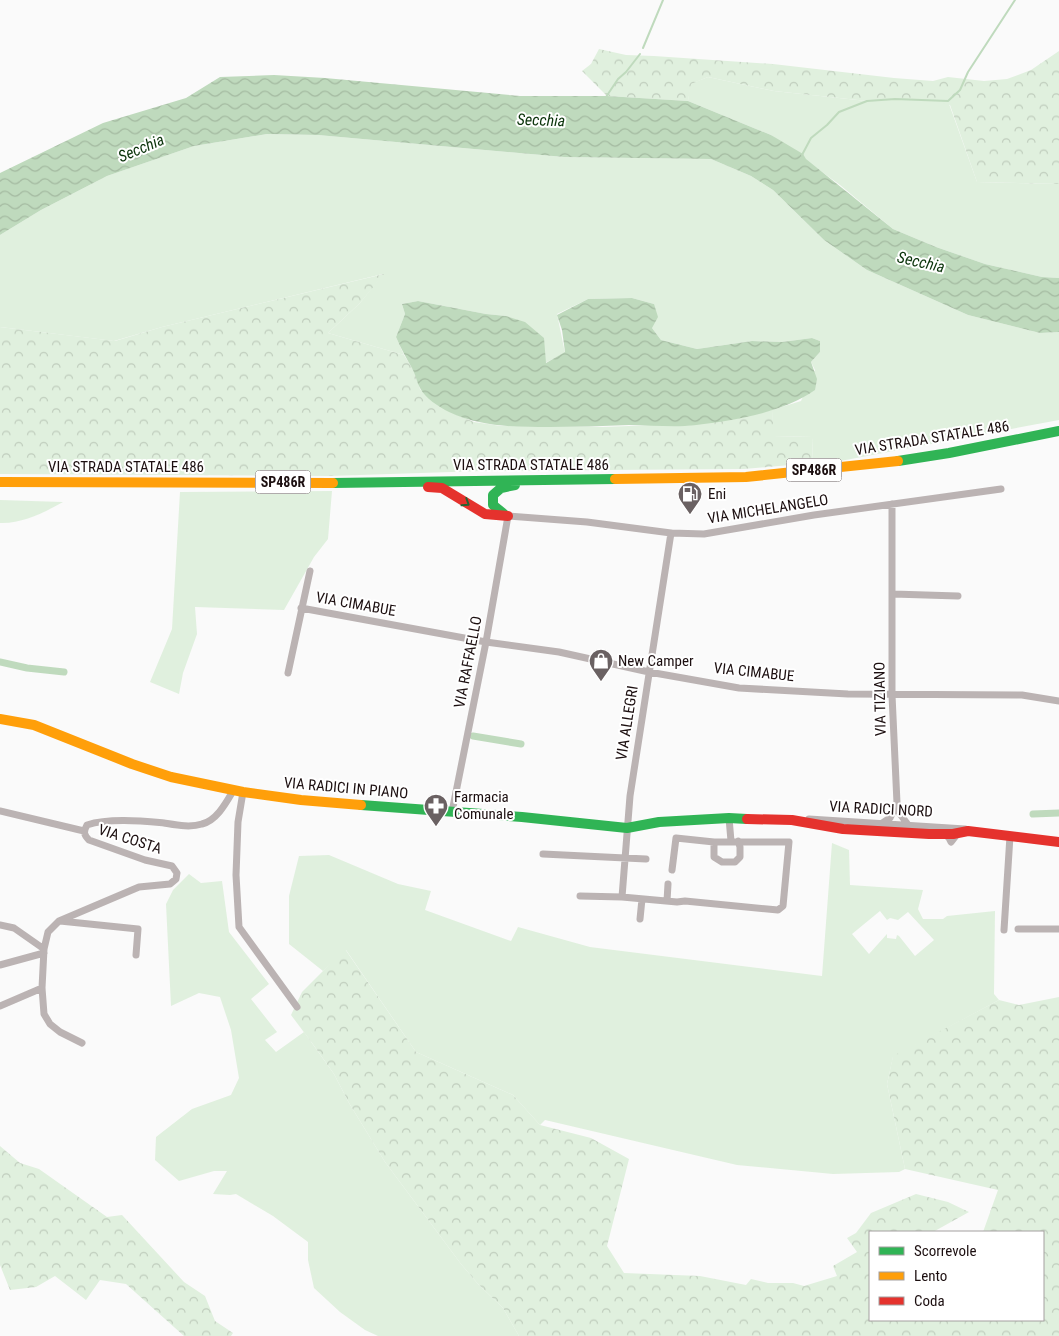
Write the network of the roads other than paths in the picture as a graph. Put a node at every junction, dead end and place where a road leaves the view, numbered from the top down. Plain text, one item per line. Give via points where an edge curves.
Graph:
1 (1059, 431) edge
2 (567, 479) junction
3 (0, 482) edge
4 (387, 482) junction
5 (1001, 489) dead end
6 (892, 504) junction
7 (508, 516) junction
8 (672, 533) junction
9 (310, 571) dead end
10 (893, 594) junction
11 (958, 596) dead end
12 (301, 608) junction
13 (486, 642) junction
14 (649, 672) junction
15 (288, 673) dead end
16 (892, 695) junction
17 (1059, 701) edge
18 (0, 719) edge
19 (238, 792) junction
20 (897, 803) junction
21 (0, 811) edge
22 (452, 812) junction
23 (729, 818) junction
24 (792, 820) junction
25 (881, 824) junction
26 (909, 826) junction
27 (936, 827) junction
28 (627, 828) junction
29 (84, 831) junction
30 (896, 832) joint
31 (963, 832) junction
32 (1010, 836) junction
33 (948, 838) junction
34 (734, 841) junction
35 (714, 842) junction
36 (1059, 842) edge
37 (543, 854) dead end
38 (624, 858) junction
39 (646, 859) dead end
40 (672, 870) dead end
41 (668, 884) dead end
42 (580, 896) dead end
43 (622, 897) junction
44 (642, 899) junction
45 (667, 901) junction
46 (640, 919) dead end
47 (59, 921) junction
48 (0, 925) edge
49 (1059, 929) edge
50 (1004, 930) dead end
51 (1018, 930) dead end
52 (44, 951) junction
53 (136, 955) dead end
54 (0, 965) edge
55 (42, 988) junction
56 (0, 1006) edge
57 (298, 1007) dead end
58 (82, 1043) dead end

1 - 2 main road, VIA STRADA STATALE 486 / SP486R via 949,453 746,477
2 - 4 main road, VIA STRADA STATALE 486 / SP486R
2 - 7 main road via 511,485 496,490 492,503 495,509
3 - 4 main road, VIA STRADA STATALE 486 / SP486R
4 -> 7 main road via 403,487 442,488 485,514
5 - 6 street, VIA MICHELANGELO
6 - 8 street, VIA MICHELANGELO via 704,534
6 - 10 street, VIA TIZIANO
7 - 8 street, VIA MICHELANGELO
7 - 13 street, VIA RAFFAELLO
8 - 14 street, VIA ALLEGRI
9 - 12 street
10 - 11 street
10 - 16 street, VIA TIZIANO
12 - 13 street, VIA CIMABUE
12 - 15 street
13 - 14 street, VIA CIMABUE via 559,652
13 - 22 street, VIA RAFFAELLO
14 - 16 street, VIA CIMABUE via 739,688
14 - 28 street, VIA ALLEGRI
16 - 17 street, VIA CIMABUE via 1022,695
16 - 20 street, VIA TIZIANO
18 - 19 main road, VIA RADICI IN PIANO via 34,725 171,777
19 - 22 main road, VIA RADICI IN PIANO
19 - 29 street, VIA COSTA via 214,818 203,824 96,822
19 - 57 street via 236,875 239,927
20 - 25 street via 890,818
20 - 26 street
21 - 29 street
22 - 28 main road, VIA RADICI IN PIANO
23 - 24 main road, VIA RADICI IN PIANO
23 - 28 main road, VIA RADICI IN PIANO via 658,822
23 - 34 street
24 - 25 street, VIA RADICI NORD
24 - 30 main road, VIA RADICI IN PIANO via 828,827
25 - 26 street, VIA RADICI NORD
26 - 27 street, VIA RADICI NORD
27 - 31 street, VIA RADICI NORD via 964,829
27 - 33 street
28 - 38 street, VIA ALLEGRI
29 - 47 street, VIA COSTA via 89,840 172,866 177,873 176,879 170,884 139,887
30 - 33 main road, VIA RADICI NORD
31 - 32 main road, VIA RADICI NORD
31 - 33 main road, VIA RADICI NORD
32 - 36 main road, VIA RADICI NORD
32 - 50 street
34 - 35 street
34 - 35 street via 740,847 740,857 735,862 722,862 714,857
34 - 45 street via 789,842 782,908
35 - 40 street via 676,838
37 - 38 street
38 - 39 street
38 - 43 street, VIA ALLEGRI
41 - 45 street
42 - 43 street
43 - 44 street
44 - 45 street
44 - 46 street
47 - 52 street via 48,932
47 - 53 street via 138,930
48 - 52 street via 14,928
49 - 51 street
52 - 54 street
52 - 55 street
55 - 56 street
55 - 58 street via 44,1014 50,1024

